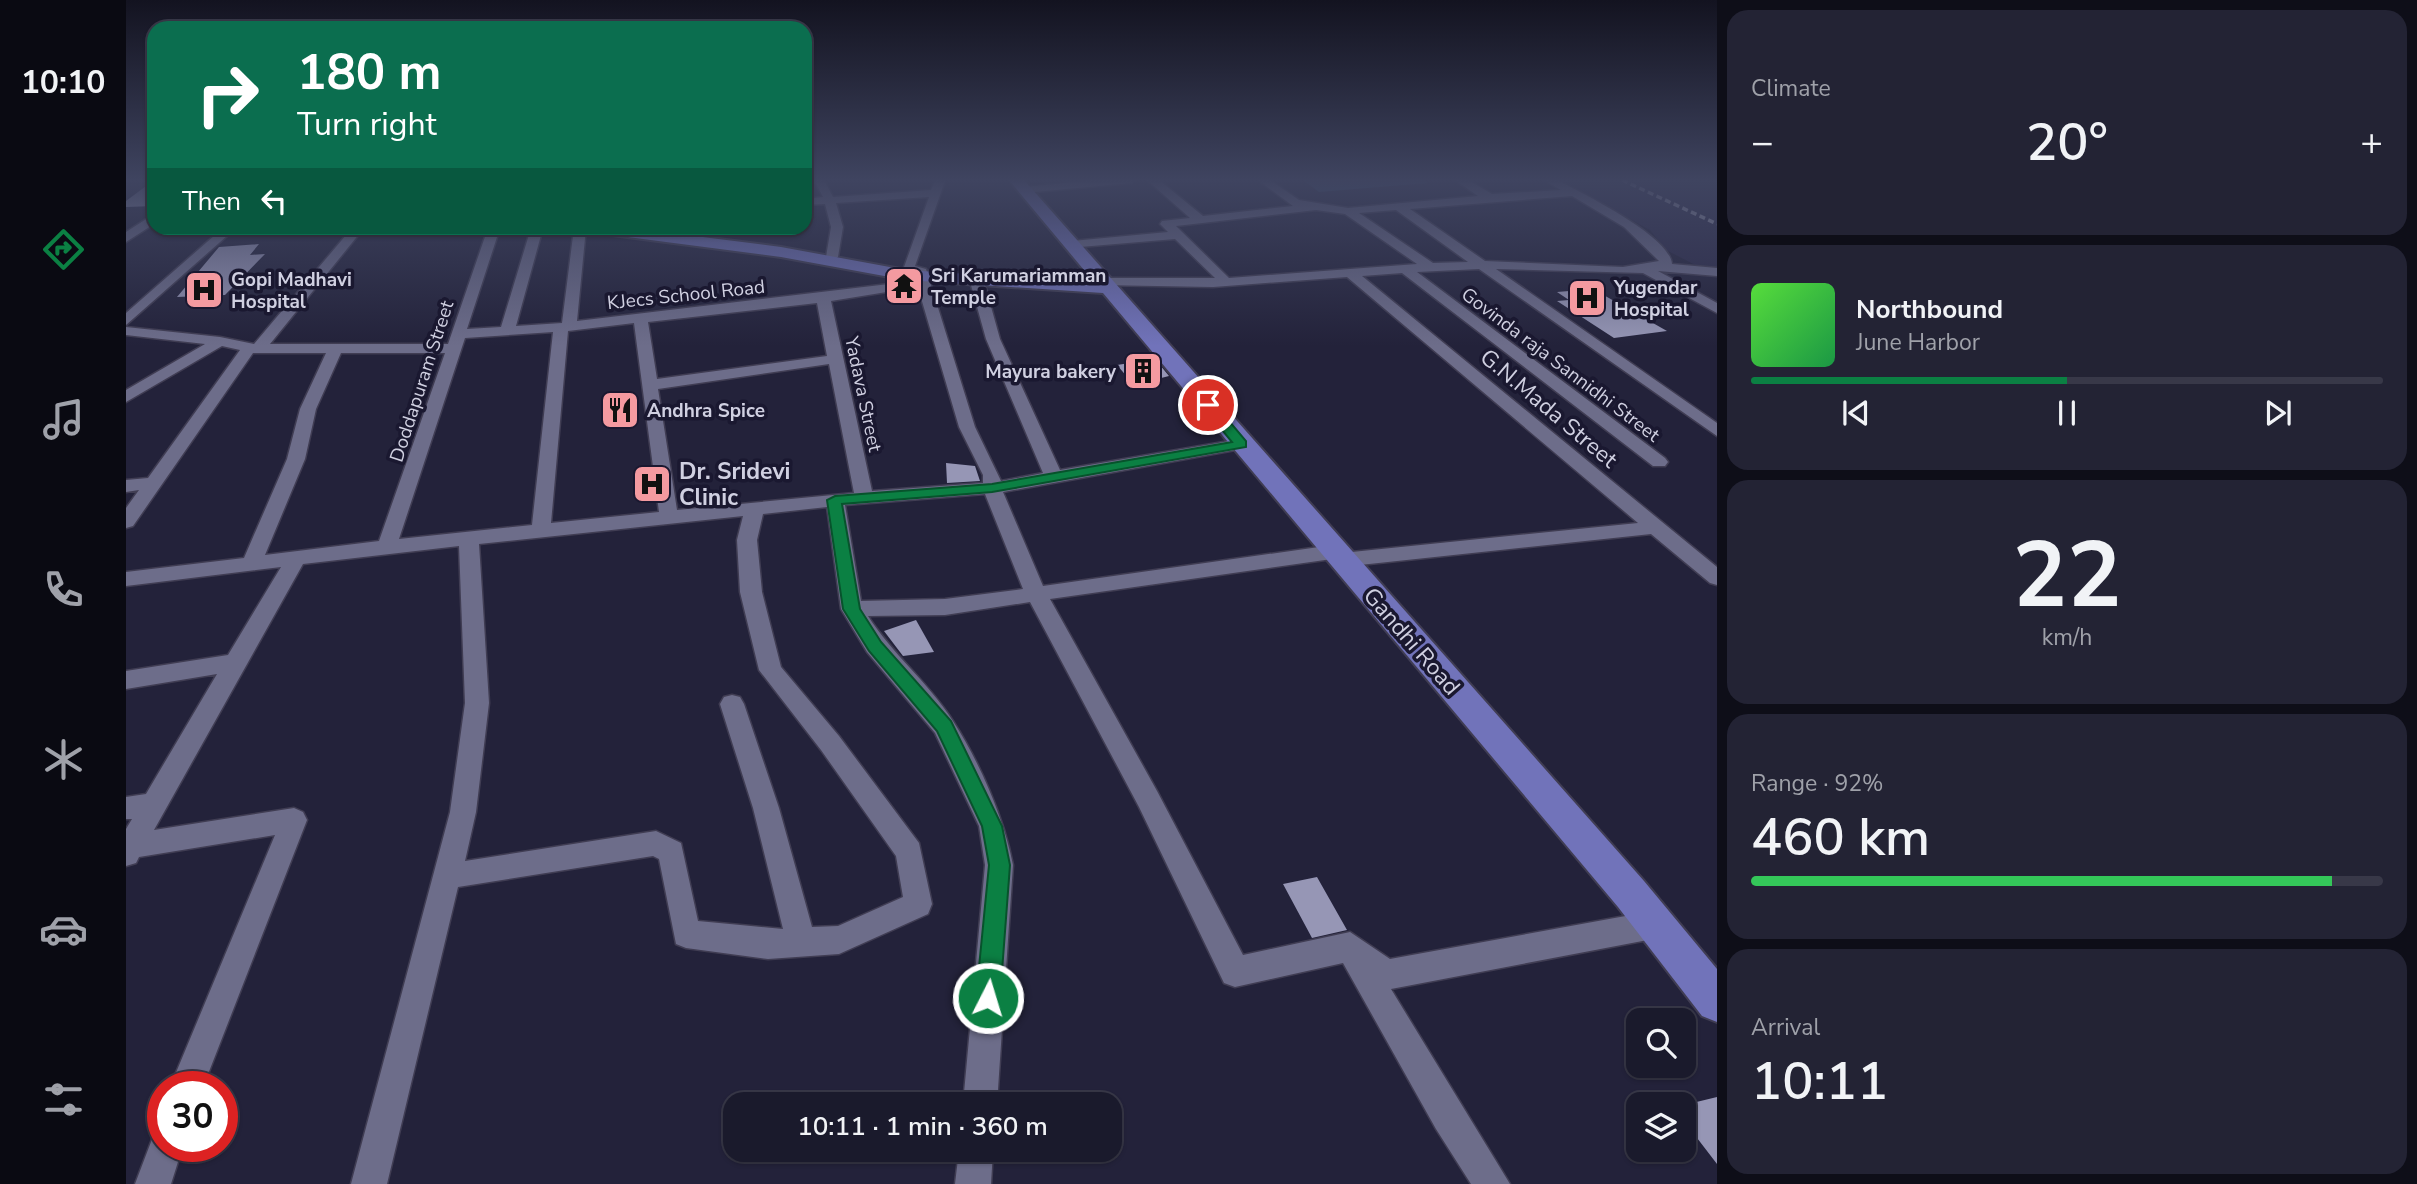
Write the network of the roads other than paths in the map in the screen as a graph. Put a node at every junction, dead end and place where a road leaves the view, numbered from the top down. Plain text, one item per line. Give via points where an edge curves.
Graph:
1 (222, 235) edge
2 (352, 235) edge
3 (492, 235) edge
4 (535, 235) edge
5 (579, 235) edge
6 (653, 235) edge
7 (682, 235) edge
8 (840, 235) edge
9 (923, 235) edge
10 (1063, 235) edge
11 (1176, 235) edge
12 (1178, 235) edge
13 (1383, 235) edge
14 (1442, 235) edge
15 (1642, 235) edge
16 (1072, 246) junction
17 (832, 257) junction
18 (1489, 267) junction
19 (1431, 268) junction
20 (1654, 268) junction
21 (1406, 270) junction
22 (913, 271) junction
23 (1717, 272) edge
24 (1351, 274) junction
25 (977, 280) junction
26 (1224, 280) junction
27 (1113, 284) junction
28 (823, 298) junction
29 (1717, 309) edge
30 (640, 318) junction
31 (126, 321) edge
32 (565, 326) junction
33 (508, 330) junction
34 (126, 331) edge
35 (220, 341) junction
36 (456, 341) junction
37 (253, 349) junction
38 (335, 349) junction
39 (835, 359) junction
40 (650, 385) junction
41 (126, 397) edge
42 (1717, 431) edge
43 (1241, 444) junction
44 (1659, 462) dead end
45 (1055, 479) junction
46 (154, 483) junction
47 (126, 486) edge
48 (992, 488) junction
49 (864, 498) junction
50 (835, 500) junction
51 (754, 509) junction
52 (669, 518) junction
53 (126, 522) edge
54 (1656, 527) junction
55 (541, 531) junction
56 (469, 538) junction
57 (387, 547) junction
58 (1337, 556) junction
59 (296, 558) junction
60 (252, 563) junction
61 (1717, 578) edge
62 (126, 579) edge
63 (1036, 594) junction
64 (852, 609) junction
65 (235, 663) junction
66 (126, 680) edge
67 (732, 704) dead end
68 (153, 805) junction
69 (126, 808) edge
70 (128, 850) edge
71 (448, 876) junction
72 (1653, 925) junction
73 (801, 942) junction
74 (1350, 947) junction
75 (1717, 1001) edge
76 (192, 1071) edge
77 (981, 1092) edge
78 (161, 1162) edge
79 (975, 1162) edge
80 (153, 1184) edge
81 (369, 1184) edge
82 (973, 1184) edge
83 (1492, 1184) edge

1 - 31 street
2 - 37 street
3 - 36 street, Doddapuram Street
4 - 33 street
5 - 32 street
6 - 22 main road
7 - 17 main road
8 - 17 street
9 - 22 street
10 - 16 main road, Gandhi Road
11 - 16 street
12 - 26 street
13 - 19 street
14 - 18 street
15 - 20 street via 1667,262
16 - 27 main road, Gandhi Road
17 - 22 main road
18 - 19 street
18 - 20 street
18 - 42 street
19 - 21 street
20 - 23 street
20 - 29 street
21 - 24 street
21 - 44 street, Govinda raja Sannidhi Street
22 - 25 main road
22 - 28 street, KJecs School Road via 894,287
22 - 48 street via 967,427 992,475
24 - 26 street
24 - 54 street, G.N.Mada Street
25 - 27 main road
25 - 45 street via 993,339
26 - 27 street
27 - 43 main road, Gandhi Road
28 - 30 street, KJecs School Road
28 - 39 street, Yadava Street
30 - 32 street, KJecs School Road
30 - 40 street
32 - 33 street, KJecs School Road
32 - 55 street
33 - 36 street, KJecs School Road
34 - 35 street, KJecs School Road
35 - 37 street, KJecs School Road
35 - 41 street
36 - 38 street, KJecs School Road
36 - 57 street, Doddapuram Street
37 - 38 street, KJecs School Road
37 - 46 street
38 - 60 street via 308,409 296,460
39 - 40 street
39 - 49 street, Yadava Street
40 - 52 street
43 - 45 street
43 - 58 main road, Gandhi Road
45 - 48 street
46 - 47 street
46 - 53 street
48 - 49 street
48 - 63 street
49 - 50 street
50 - 51 street
50 - 64 street
51 - 52 street
51 - 73 street via 747,540 751,592 770,670 909,852 918,904 839,940
52 - 55 street
54 - 58 street
54 - 61 street, G.N.Mada Street
55 - 56 street
56 - 57 street
56 - 71 street via 477,702 463,812
57 - 59 street
58 - 63 street
58 - 72 main road, Gandhi Road
59 - 60 street
59 - 65 street
60 - 62 street
63 - 64 street via 945,607
63 - 74 street via 1148,799 1235,972
64 - 77 street via 875,646 944,727 992,826 999,865
65 - 66 street
65 - 68 street
67 - 73 street via 766,808
68 - 69 street
68 - 70 street
70 - 76 street via 294,820
71 - 73 street via 656,843 671,852 686,934 768,944
71 - 81 street
72 - 74 street via 1386,975
72 - 75 main road, Gandhi Road
74 - 83 street
78 - 80 street
79 - 82 street

